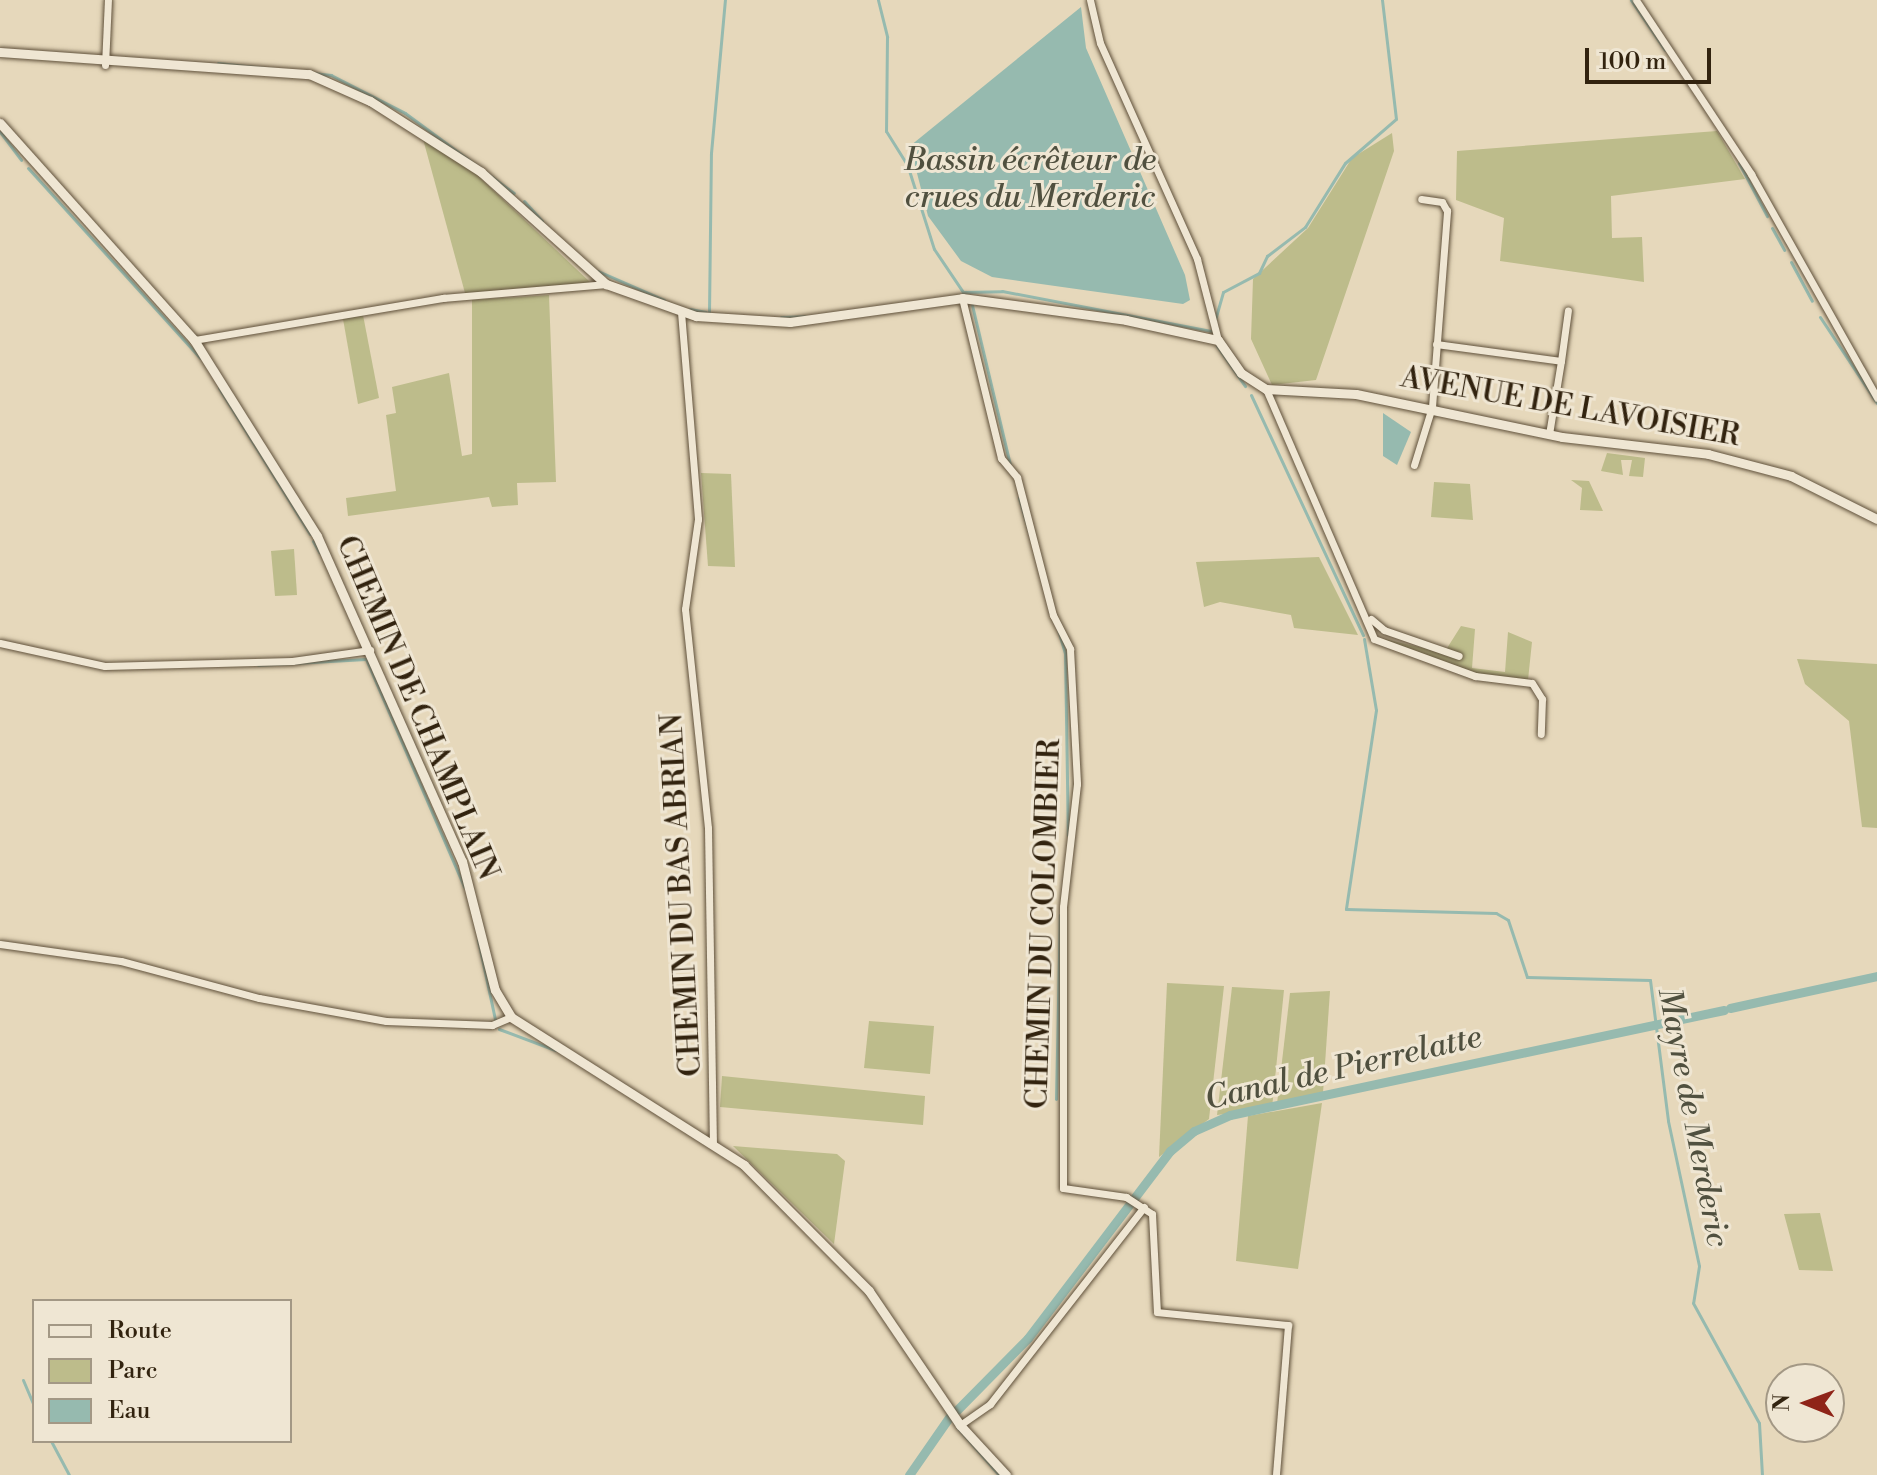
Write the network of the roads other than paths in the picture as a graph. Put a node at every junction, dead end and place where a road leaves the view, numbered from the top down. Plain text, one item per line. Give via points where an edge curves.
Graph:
1 (108, 0) edge
2 (1090, 0) edge
3 (1636, 0) edge
4 (0, 52) edge
5 (105, 65) junction
6 (0, 123) edge
7 (1421, 199) dead end
8 (606, 284) junction
9 (962, 298) junction
10 (1568, 310) dead end
11 (681, 312) junction
12 (194, 340) junction
13 (1215, 340) junction
14 (1436, 344) junction
15 (1561, 361) junction
16 (1266, 389) junction
17 (1877, 398) edge
18 (1432, 407) junction
19 (1549, 434) junction
20 (1414, 465) dead end
21 (1877, 519) edge
22 (1371, 619) junction
23 (0, 643) edge
24 (370, 650) junction
25 (1459, 656) dead end
26 (1541, 734) dead end
27 (0, 944) edge
28 (511, 1017) junction
29 (713, 1143) junction
30 (1138, 1202) junction
31 (960, 1425) junction
32 (1006, 1475) edge
33 (1276, 1475) edge

1 - 5 street
2 - 13 street via 1100,43 1216,317
3 - 17 street via 1751,174
4 - 5 street
5 - 8 street via 309,74 344,88 481,172
6 - 12 street, CHEMIN DE CHAMPLAIN
7 - 14 street via 1442,202 1447,211
8 - 11 street
8 - 12 street via 443,298
9 - 11 street via 790,322
9 - 13 street
9 - 30 street, CHEMIN DU COLOMBIER via 1001,458 1017,477 1053,615 1070,649 1077,784 1063,907 1063,1188
10 - 15 street
11 - 29 street, CHEMIN DU BAS ABRIAN via 698,519 685,609 708,828
12 - 24 street, CHEMIN DE CHAMPLAIN via 317,536
13 - 16 street via 1241,373
14 - 15 street
14 - 18 street
15 - 19 street
16 - 18 street, AVENUE DE LAVOISIER
16 - 22 street
18 - 19 street, AVENUE DE LAVOISIER
18 - 20 street
19 - 21 street, AVENUE DE LAVOISIER via 1761,466
22 - 25 street via 1384,630
22 - 26 street via 1381,645 1492,681 1532,683 1542,699
23 - 24 street via 105,666 292,661
24 - 28 street, CHEMIN DE CHAMPLAIN via 462,861 495,990
27 - 28 street via 121,961 259,998 386,1021 492,1025
28 - 29 street
29 - 31 street via 850,1269
30 - 31 street via 990,1404
30 - 33 street via 1155,1223 1157,1312 1288,1325
31 - 32 street

